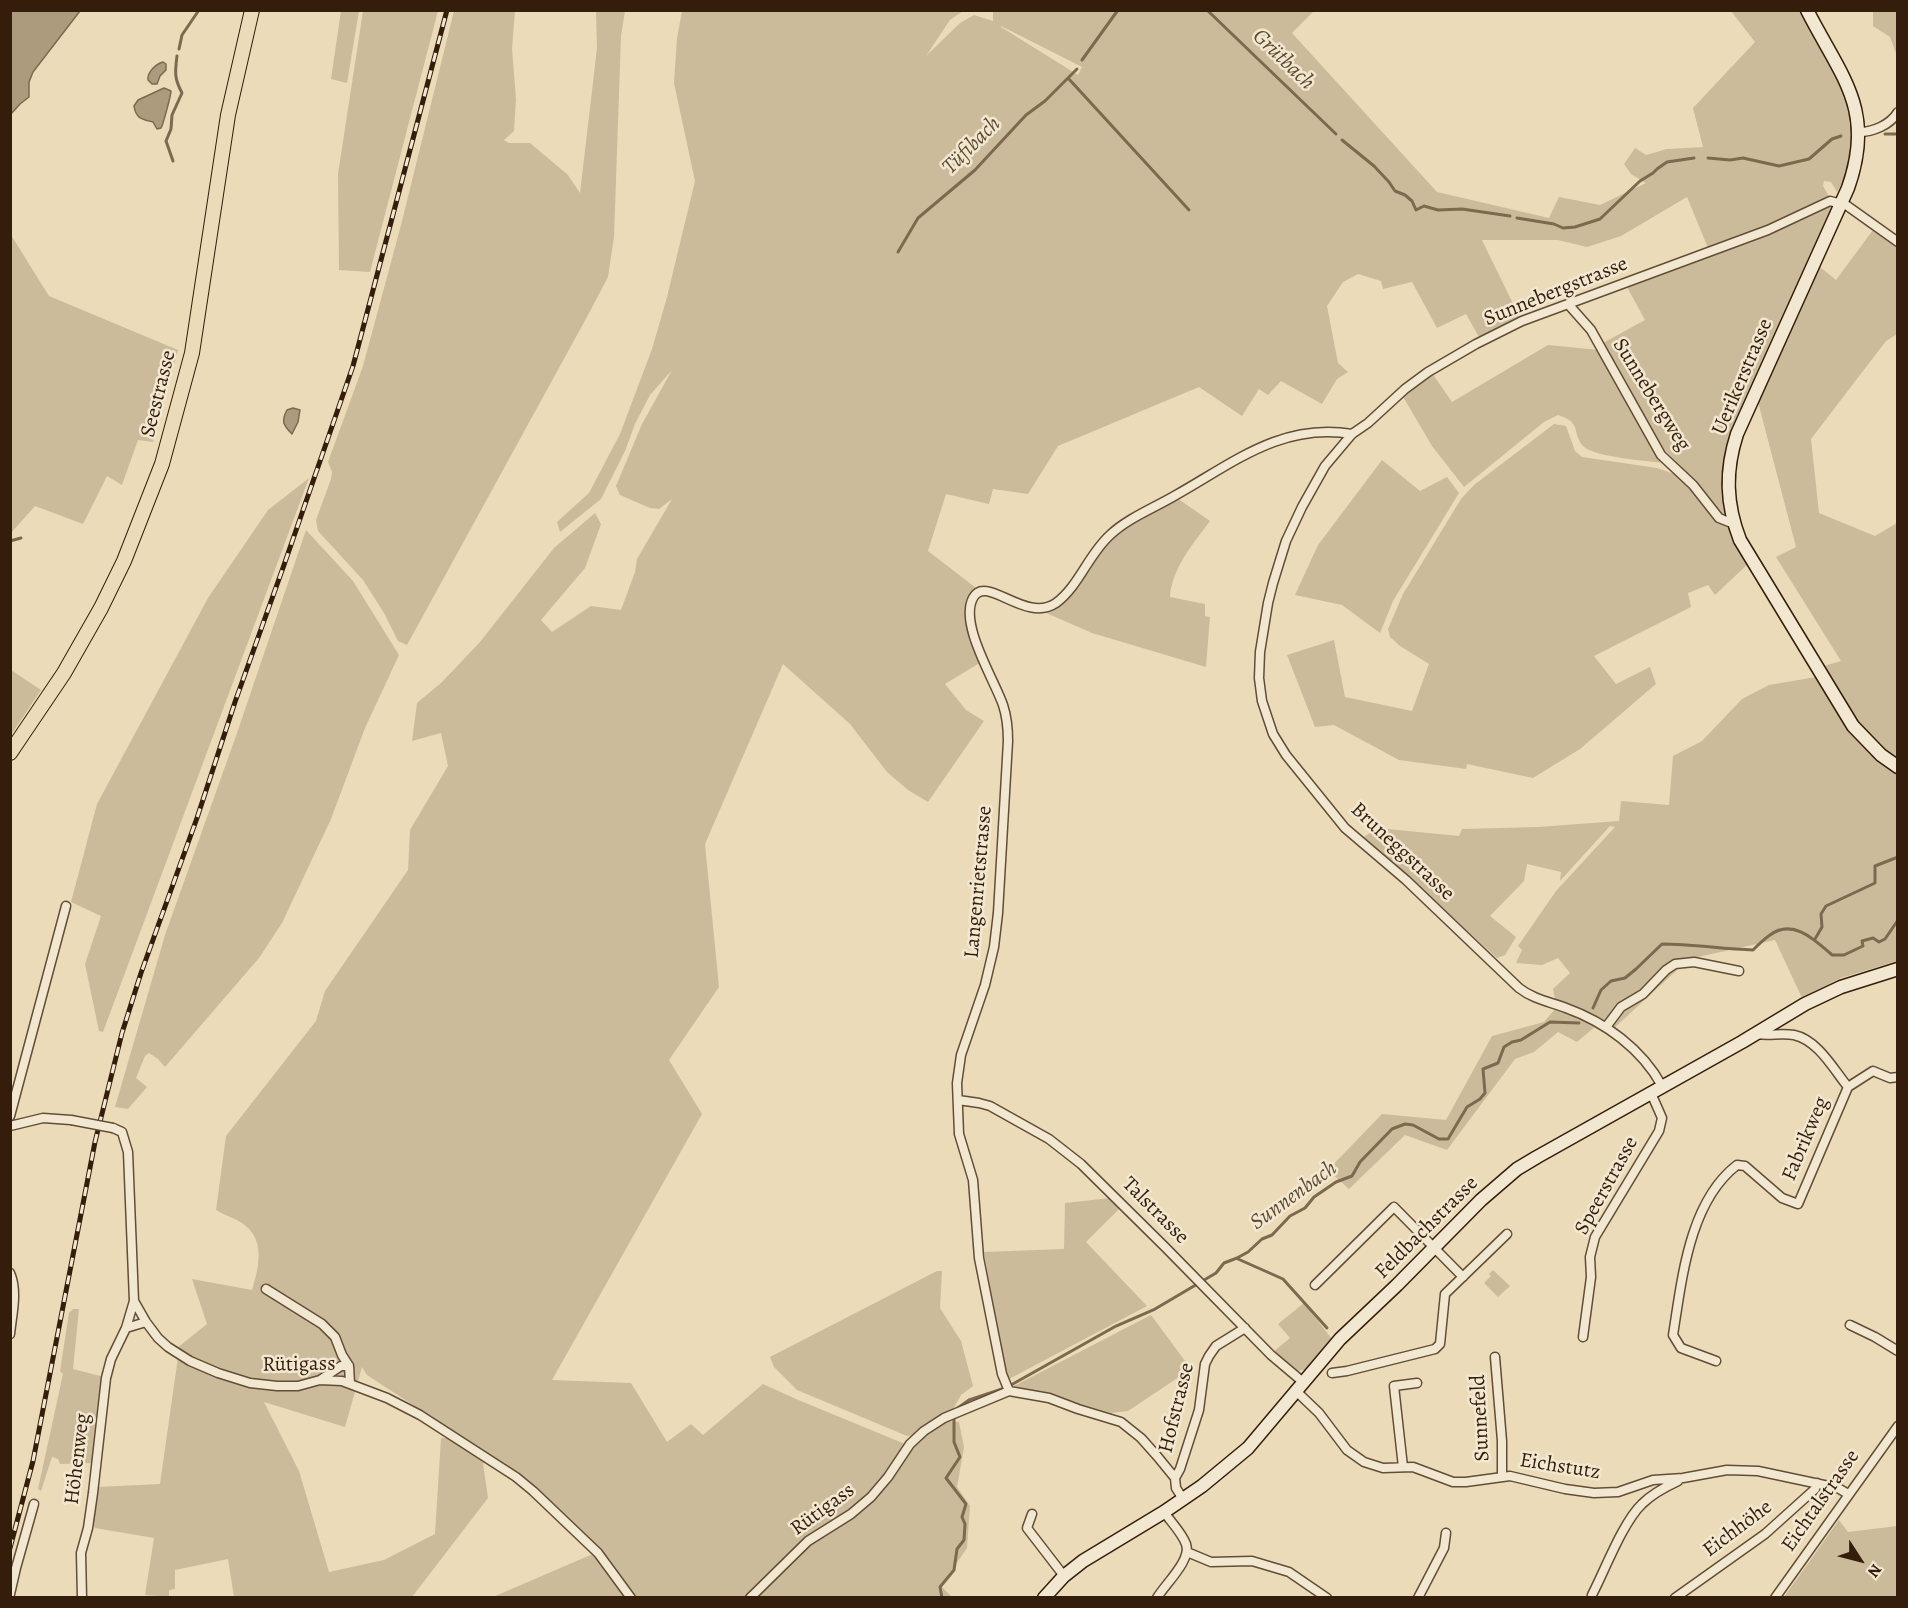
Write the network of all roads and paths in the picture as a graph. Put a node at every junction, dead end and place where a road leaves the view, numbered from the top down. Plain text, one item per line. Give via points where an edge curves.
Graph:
1 (252, 10) edge
2 (1807, 10) edge
3 (1898, 112) edge
4 (1859, 132) junction
5 (1841, 203) junction
6 (1898, 242) edge
7 (1568, 304) junction
8 (1352, 434) junction
9 (1734, 524) junction
10 (10, 753) edge
11 (1898, 767) edge
12 (66, 906) dead end
13 (1898, 969) edge
14 (1739, 971) dead end
15 (1606, 1027) junction
16 (1755, 1034) junction
17 (1898, 1077) edge
18 (1662, 1086) junction
19 (1848, 1087) junction
20 (1651, 1093) junction
21 (958, 1100) junction
22 (10, 1116) edge
23 (10, 1126) edge
24 (1507, 1234) dead end
25 (1434, 1247) junction
26 (10, 1273) edge
27 (1463, 1277) junction
28 (1315, 1285) dead end
29 (266, 1289) dead end
30 (134, 1301) junction
31 (146, 1322) junction
32 (1850, 1325) dead end
33 (126, 1328) junction
34 (1245, 1328) junction
35 (10, 1334) edge
36 (1583, 1336) dead end
37 (1898, 1351) edge
38 (1495, 1357) dead end
39 (1716, 1361) dead end
40 (349, 1366) junction
41 (1332, 1373) dead end
42 (320, 1380) junction
43 (350, 1383) junction
44 (1417, 1383) dead end
45 (1300, 1387) junction
46 (1009, 1391) junction
47 (1898, 1426) edge
48 (1403, 1467) junction
49 (1502, 1477) junction
50 (1175, 1478) junction
51 (1683, 1478) junction
52 (1817, 1483) junction
53 (1848, 1494) junction
54 (1182, 1499) junction
55 (34, 1504) dead end
56 (1164, 1512) junction
57 (1032, 1514) dead end
58 (1446, 1533) dead end
59 (1187, 1552) junction
60 (1064, 1576) junction
61 (10, 1594) edge
62 (1592, 1595) dead end
63 (82, 1598) edge
64 (631, 1598) edge
65 (750, 1598) edge
66 (1044, 1598) edge
67 (1157, 1598) edge
68 (1327, 1598) edge
69 (1418, 1598) edge
70 (1675, 1598) edge
71 (1775, 1598) edge

1 - 10 main road, Seestrasse via 228,115 192,353 162,464 101,609
2 - 4 main road, Uerikerstrasse via 1846,81
3 - 4 street via 1876,129
4 - 5 main road, Uerikerstrasse via 1856,164
5 - 6 street
5 - 7 street, Sunnebergstrasse via 1821,204 1768,230
5 - 9 main road, Uerikerstrasse via 1737,434 1728,470
7 - 8 street, Sunnebergstrasse via 1511,326 1437,367
7 - 9 street, Sunnebergweg via 1591,330 1661,455 1694,486 1719,518
8 - 15 street, Bruneggstrasse via 1325,466 1305,501 1273,583 1259,660 1262,701 1270,726 1286,755 1345,828 1519,988
8 - 21 street, Langenrietstrasse via 1327,431 1293,435 1241,456 1117,529 1097,549 1063,596 1049,607 1029,608 988,591 973,597 972,625 1004,707 1008,741 995,939 986,985 959,1065
9 - 11 main road, Uerikerstrasse via 1754,566 1853,726
12 - 22 street
13 - 16 main road, Feldbachstrasse via 1831,991
14 - 15 street via 1694,962 1675,964 1643,994 1621,1007
15 - 18 street, Bruneggstrasse via 1645,1062
16 - 18 main road, Feldbachstrasse
16 - 19 street via 1792,1035 1807,1041
17 - 19 street via 1873,1071
18 - 20 main road, Feldbachstrasse
19 - 39 street, Fabrikweg via 1798,1204 1782,1198 1745,1166 1737,1165 1724,1174 1699,1215 1673,1335 1681,1348
20 - 25 main road, Feldbachstrasse via 1517,1169
20 - 36 street, Speerstrasse via 1662,1118 1659,1131 1595,1237
21 - 34 street, Talstrasse via 988,1105 1057,1145 1089,1171
21 - 46 street, Langenrietstrasse via 959,1134 973,1180 979,1258 1002,1374
23 - 30 street, Rütigass, bridge via 43,1118 122,1132 128,1152
24 - 27 street
25 - 27 street
25 - 28 street via 1394,1207
25 - 45 main road, Feldbachstrasse via 1340,1340
26 - 35 street via 14,1290
27 - 41 street via 1445,1294 1440,1344 1435,1349
29 - 40 street via 328,1329
30 - 31 street, Rütigass
30 - 33 street, Höhenweg
31 - 33 street
31 - 42 street, Rütigass via 168,1347 218,1373 276,1386
32 - 37 street
33 - 63 street, Höhenweg via 106,1378 93,1493 81,1553
34 - 45 street, Talstrasse
34 - 50 street, Hofstrasse via 1216,1346 1205,1364 1199,1410
38 - 49 street, Sunnefeld
40 - 42 street via 341,1366
40 - 43 street
42 - 43 street, Rütigass
43 - 64 street, Rütigass via 420,1415 521,1480 598,1553
44 - 48 street via 1395,1386
45 - 48 street, Eichstutz via 1354,1457 1383,1468
45 - 54 main road, Feldbachstrasse via 1248,1448
46 - 50 street via 1049,1398 1121,1422 1141,1438
46 - 65 street, Rütigass via 924,1431 863,1505 808,1541
47 - 53 street, Eichtalstrasse
48 - 49 street, Eichstutz via 1422,1469 1453,1482
49 - 51 street, Eichstutz via 1526,1478 1594,1493 1618,1492 1653,1480
50 - 54 street
51 - 52 street, Eichstutz via 1727,1470 1758,1471
51 - 62 street via 1641,1504
52 - 53 street, Eichstutz
52 - 70 street, Eichhöhe via 1765,1534
53 - 71 street, Eichtalstrasse
54 - 56 main road, Feldbachstrasse
55 - 61 street
56 - 59 street via 1185,1542
56 - 60 main road, Feldbachstrasse
57 - 60 street via 1027,1528
58 - 69 street via 1444,1548
59 - 67 street
59 - 68 street via 1210,1562 1252,1561 1289,1572
60 - 66 main road, Feldbachstrasse

